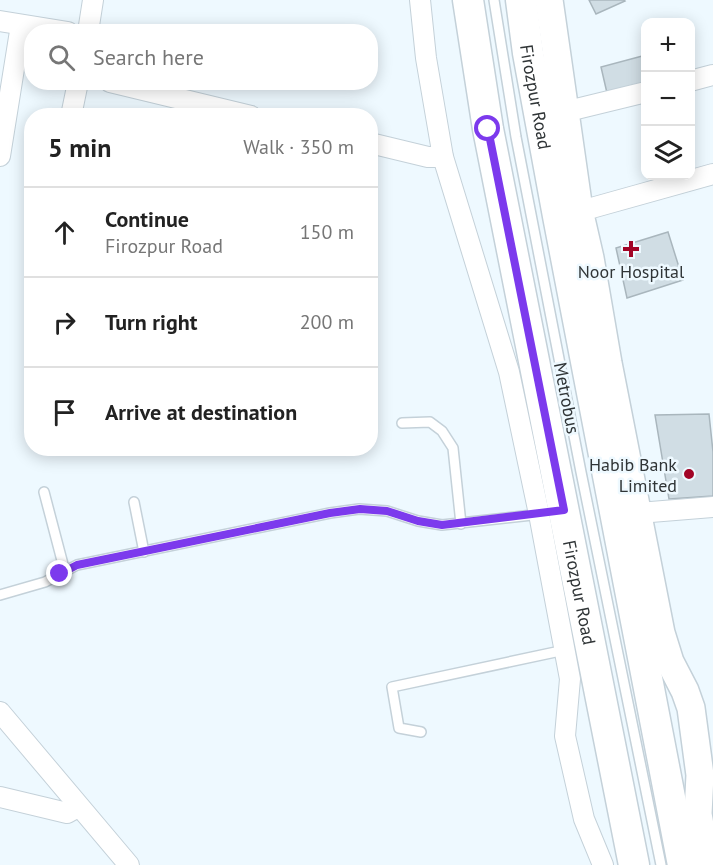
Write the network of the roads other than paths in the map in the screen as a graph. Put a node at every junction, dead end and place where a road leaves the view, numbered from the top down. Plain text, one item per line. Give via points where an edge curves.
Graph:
1 (93, 0) edge
2 (420, 0) edge
3 (468, 0) edge
4 (494, 0) edge
5 (521, 0) edge
6 (549, 0) edge
7 (0, 21) edge
8 (89, 24) edge
9 (21, 25) junction
10 (24, 25) edge
11 (713, 75) edge
12 (695, 80) edge
13 (76, 90) edge
14 (143, 90) edge
15 (641, 93) edge
16 (73, 108) edge
17 (218, 108) edge
18 (564, 112) junction
19 (378, 145) edge
20 (0, 156) edge
21 (443, 157) junction
22 (713, 174) edge
23 (575, 228) junction
24 (402, 423) dead end
25 (44, 492) dead end
26 (134, 502) dead end
27 (713, 507) edge
28 (552, 512) junction
29 (627, 514) junction
30 (461, 524) junction
31 (144, 552) junction
32 (65, 572) junction
33 (0, 595) edge
34 (565, 650) junction
35 (0, 712) edge
36 (421, 732) dead end
37 (0, 796) edge
38 (78, 807) junction
39 (129, 865) edge
40 (603, 865) edge
41 (634, 865) edge
42 (661, 865) edge
43 (683, 865) edge
44 (707, 865) edge

1 - 8 street
2 - 21 street
3 - 28 main road, Firozpur Road
4 - 42 lane, Metrobus via 518,148
5 - 23 main road, Firozpur Road via 528,53
6 - 18 street
7 - 9 street
9 - 10 street
9 - 20 street
11 - 12 street
13 - 16 street
14 - 17 street
15 - 18 street
18 - 23 street
19 - 21 street
21 - 28 street
22 - 23 street via 588,209
23 - 29 main road, Firozpur Road
24 - 30 lane via 430,422 453,447
25 - 32 lane
26 - 31 lane
27 - 29 street
28 - 30 lane
28 - 34 street
28 - 41 main road, Firozpur Road
29 - 43 main road, Firozpur Road
29 - 44 street via 666,651 691,708 700,775 698,814
30 - 31 lane via 442,525 387,511 360,509
31 - 32 lane via 77,565
32 - 33 lane
34 - 36 lane via 392,687 399,728
34 - 40 street via 570,679 565,736 584,819
35 - 38 street
37 - 38 street via 67,813
38 - 39 street

